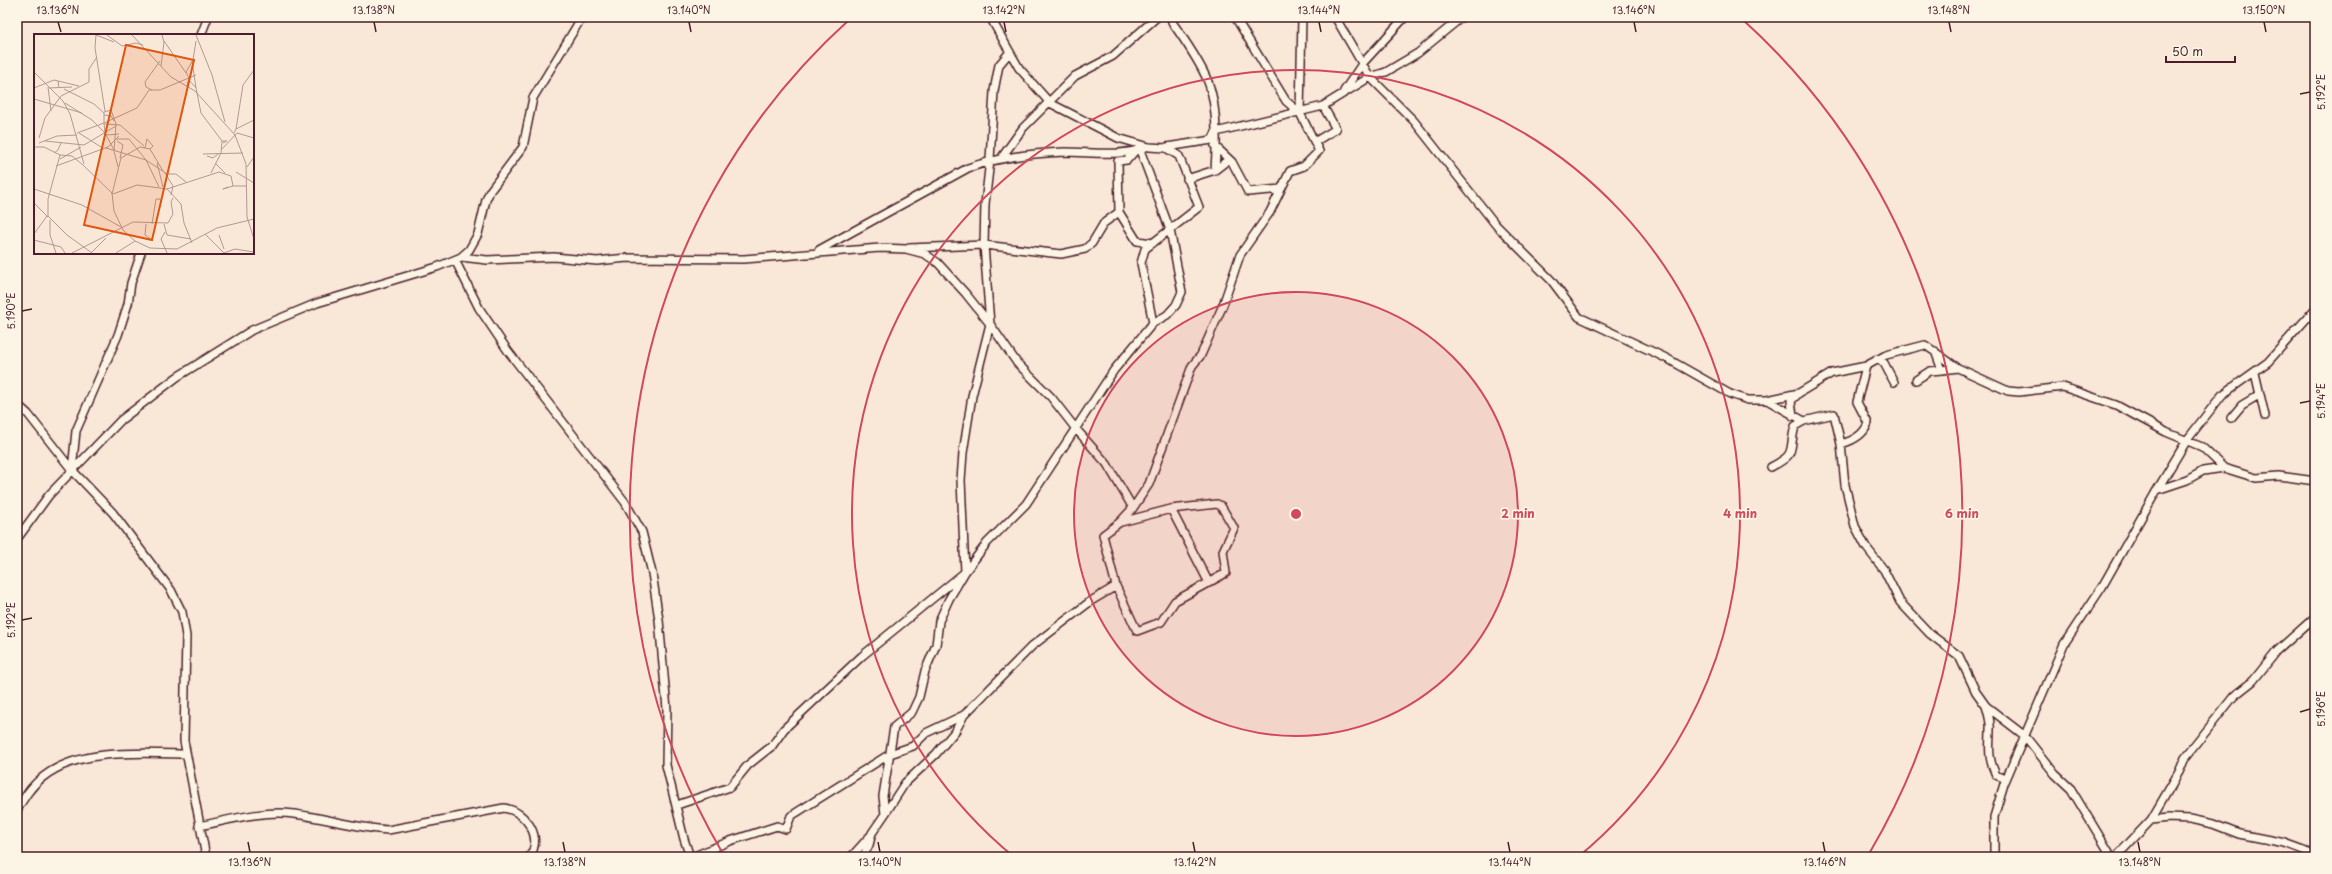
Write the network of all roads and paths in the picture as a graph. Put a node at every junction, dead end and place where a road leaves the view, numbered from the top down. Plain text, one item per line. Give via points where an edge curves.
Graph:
1 (208, 17) edge
2 (582, 17) edge
3 (990, 17) edge
4 (1157, 17) edge
5 (1173, 17) edge
6 (1235, 17) edge
7 (1302, 17) edge
8 (1335, 17) edge
9 (1405, 17) edge
10 (1462, 17) edge
11 (201, 34) edge
12 (1009, 53) junction
13 (1362, 64) junction
14 (1370, 77) junction
15 (1342, 94) junction
16 (1050, 104) junction
17 (1323, 106) junction
18 (1300, 113) junction
19 (1216, 132) junction
20 (1212, 140) junction
21 (1316, 141) junction
22 (1149, 147) junction
23 (1217, 148) junction
24 (1138, 150) junction
25 (1002, 157) junction
26 (990, 160) junction
27 (1228, 160) junction
28 (1215, 170) junction
29 (1187, 179) junction
30 (1281, 189) junction
31 (1119, 212) junction
32 (1170, 230) junction
33 (1152, 243) junction
34 (984, 245) junction
35 (906, 249) junction
36 (811, 252) junction
37 (140, 254) edge
38 (458, 258) junction
39 (2315, 311) edge
40 (1154, 323) junction
41 (990, 324) junction
42 (1934, 350) junction
43 (1886, 355) junction
44 (1877, 359) junction
45 (1938, 359) junction
46 (1884, 363) junction
47 (1866, 366) junction
48 (1958, 368) junction
49 (1942, 370) junction
50 (1930, 371) junction
51 (2255, 373) junction
52 (1916, 380) dead end
53 (1894, 382) dead end
54 (1799, 393) junction
55 (2259, 395) junction
56 (1767, 400) junction
57 (17, 404) edge
58 (1793, 414) junction
59 (2265, 416) dead end
60 (2231, 418) dead end
61 (1804, 421) junction
62 (1795, 426) junction
63 (1076, 430) junction
64 (2187, 440) junction
65 (1841, 444) junction
66 (1771, 467) dead end
67 (2224, 468) junction
68 (72, 470) junction
69 (2315, 481) edge
70 (2157, 490) junction
71 (1133, 508) junction
72 (1172, 509) junction
73 (1120, 522) junction
74 (17, 539) edge
75 (965, 572) junction
76 (1209, 583) junction
77 (1116, 586) junction
78 (2315, 617) edge
79 (1986, 706) junction
80 (964, 715) junction
81 (2025, 736) junction
82 (185, 754) junction
83 (890, 754) junction
84 (2006, 779) junction
85 (677, 806) junction
86 (17, 810) edge
87 (885, 814) junction
88 (2152, 820) junction
89 (199, 826) junction
90 (872, 833) junction
91 (2313, 854) edge
92 (206, 857) edge
93 (529, 857) edge
94 (691, 857) edge
95 (851, 857) edge
96 (863, 857) edge
97 (1994, 857) edge
98 (2112, 857) edge
99 (2116, 857) edge
100 (2300, 857) edge

1 - 11 street
2 - 38 street via 533,98 523,148 490,192 474,242
3 - 12 street
4 - 16 street via 1113,56 1075,76
5 - 19 street via 1172,22 1206,76 1216,120
6 - 18 street via 1286,101
7 - 18 street
8 - 13 street
9 - 13 street
10 - 14 street via 1418,53 1386,72
12 - 16 street
12 - 26 street via 999,65 994,91
13 - 14 street
13 - 15 street
14 - 15 street
14 - 56 street via 1414,121 1496,225 1551,280 1579,317 1668,359 1730,394 1748,400
15 - 17 street
16 - 22 street via 1118,138
16 - 25 street via 1024,128
17 - 18 street
17 - 21 street via 1336,129
18 - 19 street
18 - 21 street
19 - 20 street
19 - 23 street
20 - 22 street via 1175,148
20 - 23 street
21 - 30 street via 1319,151 1317,154 1304,166 1290,172
22 - 24 street
22 - 29 street via 1166,148 1179,156
23 - 27 street
23 - 28 street
24 - 25 street via 1110,154 1064,152
24 - 31 street via 1127,160 1118,161
24 - 32 street
25 - 26 street
26 - 34 street via 984,204
26 - 36 street via 968,168 827,246
27 - 28 street
27 - 30 street via 1232,162 1249,193
28 - 29 street
29 - 32 street via 1199,207
30 - 71 street via 1270,212 1240,255 1223,305 1201,355 1192,366 1149,484
31 - 33 street via 1137,241
31 - 34 street via 1104,223 1092,243 1085,249 1061,254
32 - 33 street
32 - 40 street via 1182,292 1167,315
33 - 40 street via 1145,249 1141,263
34 - 35 street
34 - 41 street
35 - 36 street
35 - 41 street via 925,254 938,263
36 - 38 street via 744,259 623,258 597,261 554,257 487,260
37 - 68 street via 118,335 76,431
38 - 68 street via 317,303 252,330 177,377 121,420
38 - 85 street via 479,308 508,351 625,502 642,532 652,573 659,620 667,709 666,765
39 - 51 street
40 - 63 street via 1114,370
41 - 63 street via 1016,363 1051,397
41 - 75 street via 972,396 963,453
42 - 43 street via 1926,346
42 - 45 street
42 - 48 street
43 - 44 street
43 - 46 street
44 - 46 street
44 - 47 street
45 - 49 street
45 - 50 street
46 - 53 street
47 - 54 street via 1832,373
47 - 65 street via 1857,402 1868,423 1866,429 1853,441
48 - 49 street
48 - 64 street via 2008,391 2063,387 2074,390 2116,405 2166,432
49 - 50 street
50 - 52 street
51 - 55 street
51 - 64 street via 2222,395
54 - 56 street
54 - 58 street via 1791,401
55 - 59 street
55 - 60 street via 2242,404
56 - 58 street
57 - 68 street via 28,414
58 - 61 street
58 - 62 street
61 - 62 street
61 - 65 street via 1834,414
62 - 66 street via 1790,454
63 - 71 street via 1107,464
63 - 75 street via 1026,504 987,543
64 - 67 street via 2202,447
64 - 70 street
65 - 79 street via 1845,485 1855,526 1866,547 1884,570 1906,610 1930,634 1958,656
67 - 69 street via 2256,478 2279,476
67 - 70 street via 2203,471 2187,480
68 - 74 street via 49,495
68 - 82 street via 113,513 144,553 171,590 182,612 186,636
70 - 81 street via 2102,587 2064,644
71 - 73 street
72 - 73 street
72 - 76 street
72 - 76 street via 1219,504 1233,525 1234,531 1223,551 1226,573
73 - 77 street via 1103,535
75 - 83 street via 939,621 936,645 925,671 919,697 912,712 894,726
75 - 85 street via 862,656 784,729 772,746 748,765 730,787
76 - 77 street via 1175,601 1161,622 1137,632
77 - 80 street via 1091,601 1032,646
78 - 88 street via 2277,650 2254,681 2234,696 2185,758
79 - 81 street
79 - 84 street via 1990,729 1990,762 1996,775
80 - 83 street via 926,733 913,746
80 - 87 street via 956,730 936,754 905,783
81 - 84 street
81 - 98 street via 2055,774 2071,788
82 - 86 street via 136,752 87,758 65,764 43,776 26,794
82 - 89 street
83 - 87 street via 883,796
83 - 94 street via 790,816 786,829 777,826
84 - 97 street via 1994,817
85 - 94 street
87 - 90 street
88 - 91 street via 2190,819 2239,834 2285,843
88 - 99 street
89 - 92 street
89 - 93 street via 270,813 294,814 370,829 388,830 504,808 514,809 522,815 533,831 535,842
90 - 95 street
90 - 96 street
91 - 100 street

